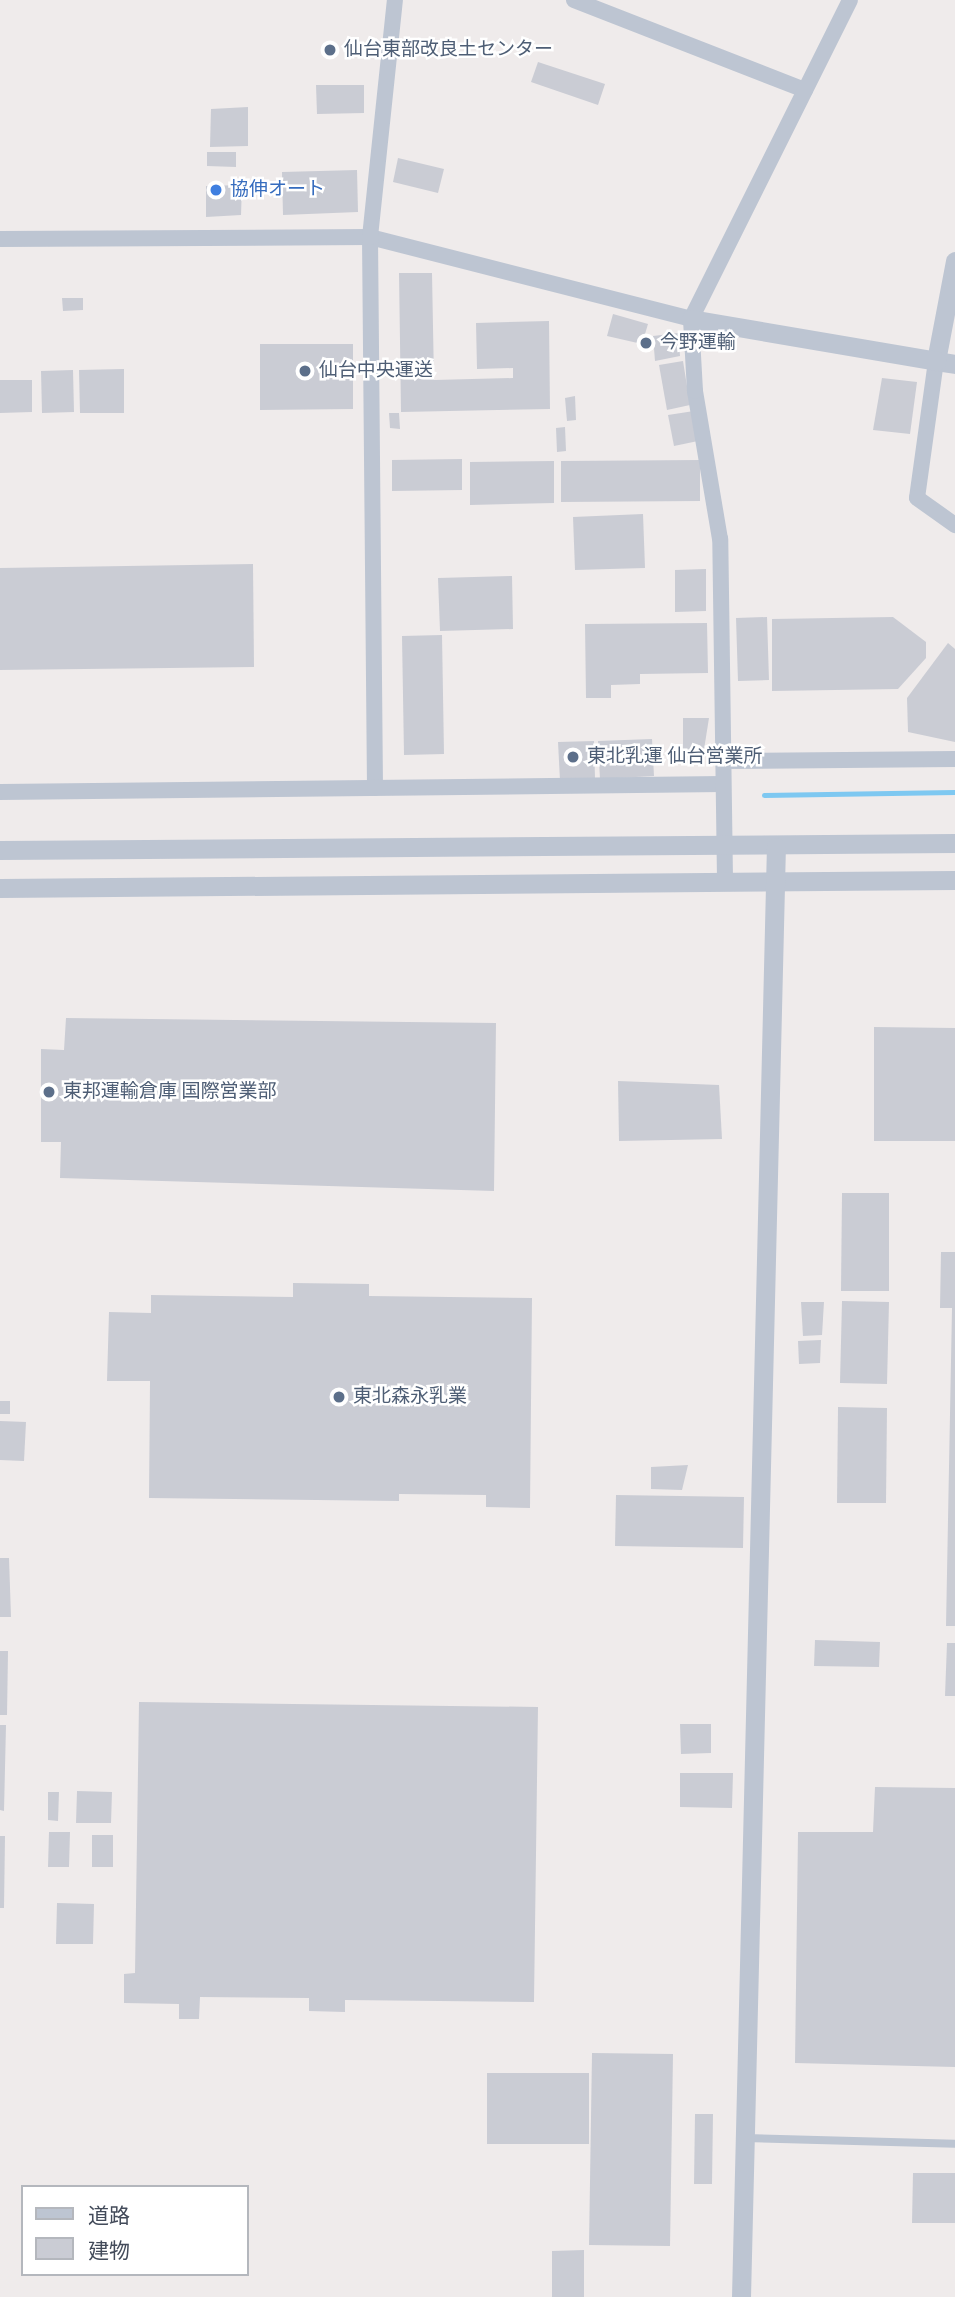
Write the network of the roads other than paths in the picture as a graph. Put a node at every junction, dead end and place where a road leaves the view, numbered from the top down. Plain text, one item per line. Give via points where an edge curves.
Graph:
1 (395, 0) edge
2 (574, 0) edge
3 (850, 0) edge
4 (805, 90) junction
5 (370, 237) junction
6 (0, 239) edge
7 (955, 261) edge
8 (691, 319) junction
9 (946, 362) edge
10 (955, 525) edge
11 (955, 759) edge
12 (723, 761) junction
13 (723, 784) junction
14 (375, 788) junction
15 (0, 792) edge
16 (955, 843) edge
17 (725, 846) junction
18 (776, 847) junction
19 (0, 850) edge
20 (775, 878) junction
21 (725, 879) junction
22 (955, 880) edge
23 (0, 887) edge
24 (743, 2138) junction
25 (955, 2144) edge
26 (741, 2297) edge

1 - 5 street
2 - 4 street
3 - 4 street
4 - 8 street
5 - 6 street
5 - 8 street
5 - 14 street
7 - 9 street
8 - 9 street
8 - 12 street via 695,391 720,539
9 - 10 street via 917,498
11 - 12 street
12 - 13 street
13 - 14 street
13 - 17 street
14 - 15 street
16 - 18 street
17 - 18 street
17 - 19 street
17 - 21 street
18 - 20 street
20 - 21 street
20 - 22 street
20 - 24 street
21 - 23 street
24 - 25 lane
24 - 26 street

